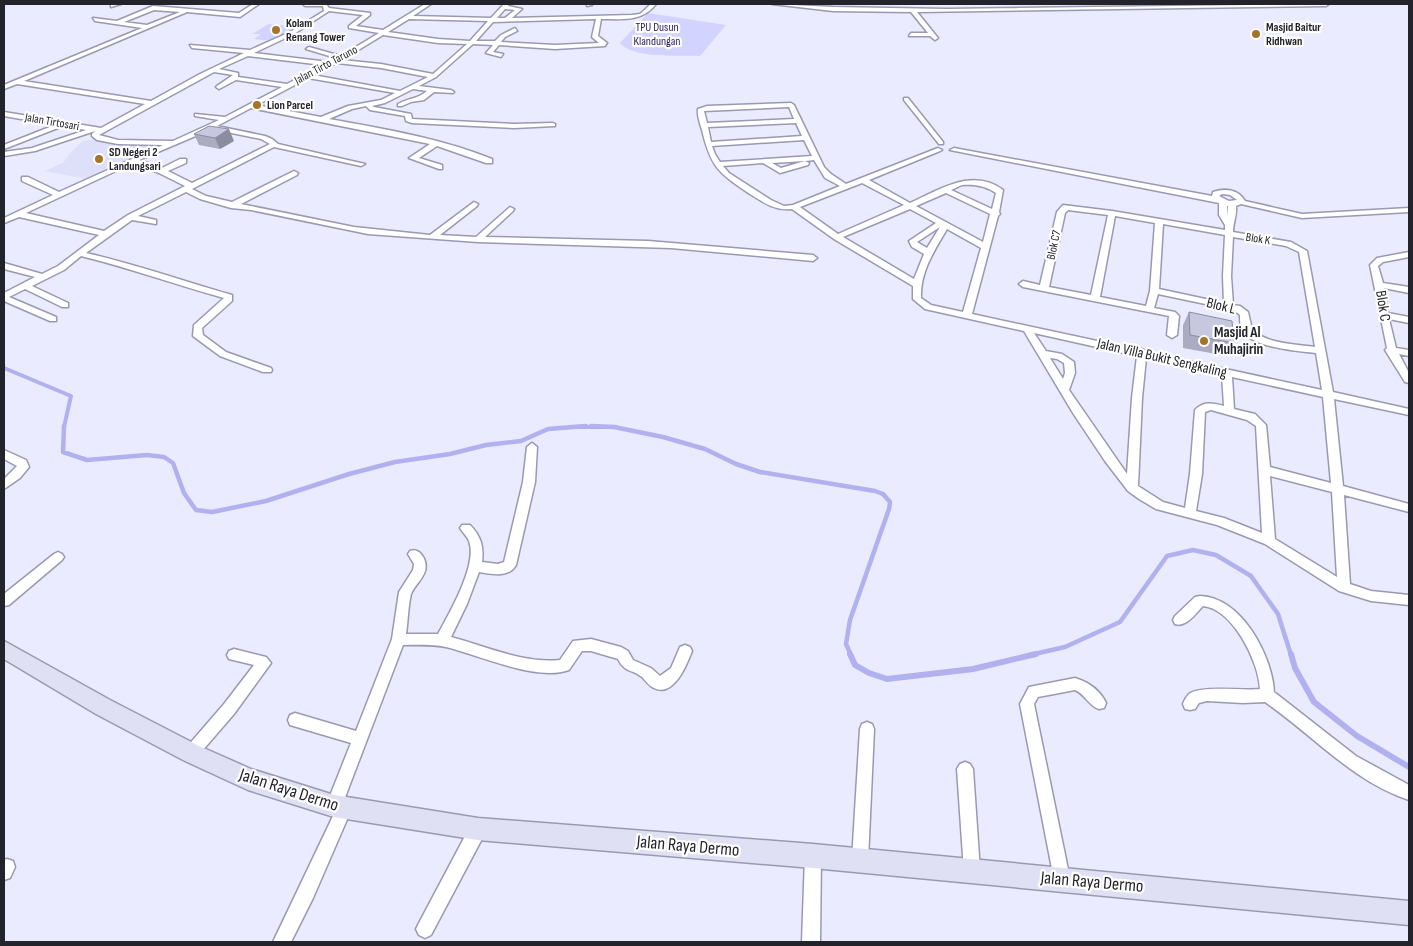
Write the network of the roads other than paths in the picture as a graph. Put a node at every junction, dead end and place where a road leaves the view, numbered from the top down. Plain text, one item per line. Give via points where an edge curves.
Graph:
1 (174, 4) edge
2 (256, 4) edge
3 (305, 4) edge
4 (428, 4) edge
5 (654, 4) edge
6 (775, 4) edge
7 (943, 4) edge
8 (1099, 4) edge
9 (1326, 4) edge
10 (505, 6) edge
11 (328, 7) edge
12 (916, 8) edge
13 (1105, 8) junction
14 (163, 9) junction
15 (186, 11) junction
16 (409, 17) junction
17 (95, 18) dead end
18 (597, 18) junction
19 (492, 20) junction
20 (506, 20) junction
21 (118, 22) junction
22 (149, 27) junction
23 (515, 30) dead end
24 (384, 32) junction
25 (911, 35) dead end
26 (261, 41) dead end
27 (272, 42) junction
28 (471, 42) junction
29 (498, 44) junction
30 (192, 46) dead end
31 (309, 49) dead end
32 (251, 53) junction
33 (501, 55) dead end
34 (335, 61) junction
35 (213, 70) junction
36 (306, 76) junction
37 (434, 76) junction
38 (235, 78) junction
39 (17, 82) junction
40 (288, 86) junction
41 (4, 87) edge
42 (412, 87) junction
43 (219, 88) dead end
44 (432, 90) junction
45 (451, 92) dead end
46 (402, 94) junction
47 (906, 98) dead end
48 (152, 103) junction
49 (400, 104) dead end
50 (371, 105) junction
51 (250, 106) junction
52 (4, 114) edge
53 (197, 115) dead end
54 (19, 116) junction
55 (226, 119) junction
56 (323, 119) junction
57 (514, 119) dead end
58 (799, 121) junction
59 (4, 123) edge
60 (62, 124) junction
61 (553, 124) dead end
62 (505, 125) junction
63 (703, 125) junction
64 (211, 127) junction
65 (97, 130) junction
66 (807, 138) junction
67 (177, 143) junction
68 (436, 143) junction
69 (708, 144) junction
70 (273, 145) junction
71 (4, 147) edge
72 (939, 147) junction
73 (4, 154) edge
74 (133, 160) junction
75 (818, 160) junction
76 (183, 161) dead end
77 (489, 161) dead end
78 (361, 164) dead end
79 (718, 164) junction
80 (439, 167) dead end
81 (162, 171) junction
82 (294, 173) dead end
83 (24, 179) dead end
84 (863, 180) junction
85 (844, 186) junction
86 (188, 187) junction
87 (946, 190) junction
88 (58, 194) junction
89 (1220, 200) junction
90 (1236, 203) junction
91 (474, 204) dead end
92 (909, 205) junction
93 (231, 206) junction
94 (794, 207) junction
95 (1069, 207) joint
96 (510, 210) dead end
97 (1409, 210) edge
98 (1112, 213) junction
99 (18, 214) junction
100 (996, 214) junction
101 (131, 217) junction
102 (4, 222) edge
103 (153, 222) dead end
104 (1159, 222) junction
105 (943, 224) junction
106 (1229, 230) junction
107 (105, 234) junction
108 (433, 237) junction
109 (837, 237) junction
110 (478, 240) junction
111 (986, 247) junction
112 (929, 253) junction
113 (82, 254) junction
114 (1409, 255) edge
115 (813, 258) dead end
116 (4, 266) edge
117 (43, 277) junction
118 (1023, 284) dead end
119 (1380, 284) junction
120 (917, 285) junction
121 (26, 286) junction
122 (1044, 288) junction
123 (1409, 290) edge
124 (1154, 291) junction
125 (4, 298) edge
126 (1095, 299) junction
127 (65, 304) dead end
128 (1229, 307) junction
129 (1149, 310) junction
130 (968, 315) junction
131 (1384, 315) junction
132 (53, 319) dead end
133 (1409, 320) edge
134 (1026, 328) junction
135 (1172, 335) dead end
136 (1319, 350) junction
137 (1390, 350) junction
138 (1142, 352) junction
139 (1409, 353) edge
140 (1042, 354) junction
141 (267, 370) dead end
142 (1227, 373) junction
143 (1409, 380) edge
144 (1064, 390) junction
145 (1328, 394) junction
146 (1229, 411) junction
147 (1409, 412) edge
148 (532, 447) dead end
149 (4, 454) edge
150 (1264, 470) junction
151 (4, 484) edge
152 (1132, 488) junction
153 (1336, 489) junction
154 (1409, 508) edge
155 (1190, 513) junction
156 (466, 528) dead end
157 (1269, 541) junction
158 (414, 554) dead end
159 (58, 557) dead end
160 (473, 566) junction
161 (1344, 587) junction
162 (1409, 600) edge
163 (4, 601) edge
164 (1180, 620) dead end
165 (399, 639) junction
166 (442, 640) junction
167 (4, 650) edge
168 (685, 651) dead end
169 (234, 655) dead end
170 (1267, 695) junction
171 (1099, 703) dead end
172 (1190, 704) dead end
173 (295, 720) dead end
174 (867, 729) dead end
175 (361, 739) junction
176 (191, 753) junction
177 (965, 769) dead end
178 (1409, 793) edge
179 (339, 807) junction
180 (478, 829) junction
181 (812, 856) junction
182 (860, 860) junction
183 (972, 871) junction
184 (1062, 879) junction
185 (1409, 913) edge
186 (425, 929) dead end
187 (282, 942) edge
188 (812, 942) edge

1 - 14 street
2 - 15 street via 240,15
3 - 11 street
4 - 16 street, Jalan Tirto Taruno
5 - 18 street via 642,16
6 - 12 street via 820,8
7 - 12 street via 946,6
8 - 13 street
9 - 13 street
10 - 19 street
10 - 20 street via 519,8
11 - 24 street via 368,14 352,28
11 - 27 street via 324,14
12 - 13 street
12 - 25 street via 934,36
14 - 15 street
14 - 21 street via 153,8
15 - 22 street
16 - 19 street
16 - 24 street, Jalan Tirto Taruno
17 - 21 street
18 - 20 street
18 - 29 street via 594,37 605,44 555,47
19 - 20 street
19 - 28 street
21 - 22 street
22 - 39 street
23 - 29 street via 503,36
24 - 28 street via 438,41
24 - 34 street, Jalan Tirto Taruno
26 - 27 street
27 - 32 street
28 - 29 street
28 - 37 street
29 - 33 street via 489,53
30 - 32 street
31 - 34 street
32 - 34 street
32 - 35 street
34 - 36 street, Jalan Tirto Taruno
34 - 37 street
35 - 38 street via 236,74
35 - 48 street
36 - 40 street, Jalan Tirto Taruno
36 - 46 street
37 - 42 street
38 - 40 street
38 - 43 street
39 - 41 street
39 - 48 street
40 - 51 street, Jalan Tirto Taruno
42 - 44 street
42 - 46 street
44 - 45 street
44 - 49 street via 422,99
46 - 50 street
47 - 72 street
48 - 65 street
50 - 56 street via 350,108
50 - 62 street via 372,109 409,115 408,120
51 - 55 street, Jalan Tirto Taruno
51 - 56 street
52 - 54 street, Jalan Tirtosari
53 - 55 street
54 - 59 street
54 - 60 street, Jalan Tirtosari
55 - 64 street, Jalan Tirto Taruno
56 - 68 street
57 - 62 street
58 - 63 street
58 - 63 street via 791,105 769,104 704,108 699,112
58 - 66 street
60 - 65 street, Jalan Tirtosari
60 - 71 street
61 - 62 street
63 - 69 street
64 - 67 street, Jalan Tirto Taruno
64 - 70 street via 263,137
65 - 67 street via 95,137
65 - 73 street via 32,150
66 - 69 street
66 - 75 street
67 - 74 street, Jalan Tirto Taruno
68 - 77 street
68 - 80 street via 413,158
69 - 79 street
70 - 78 street
70 - 86 street
72 - 84 street
72 - 89 street via 947,152 954,150
74 - 81 street
74 - 88 street, Jalan Tirto Taruno
75 - 79 street via 780,171 764,161
75 - 85 street via 824,173
76 - 81 street
79 - 94 street via 730,179 761,198 777,206
81 - 86 street
82 - 93 street
83 - 88 street
84 - 85 street
84 - 92 street
85 - 94 street
86 - 93 street via 213,201
86 - 101 street
87 - 92 street
87 - 100 street
87 - 100 street via 964,183 998,189
88 - 99 street, Jalan Tirto Taruno
89 - 90 street via 1216,194 1228,193 1239,197
89 - 106 street
90 - 97 street via 1302,216
90 - 106 street
91 - 108 street
92 - 105 street
92 - 109 street
93 - 108 street via 342,228
94 - 109 street
95 - 98 street, Blok K
95 - 122 street, Blok C7 via 1061,212
96 - 110 street
98 - 104 street, Blok K
98 - 126 street
99 - 102 street, Jalan Tirto Taruno
99 - 107 street
100 - 111 street
101 - 103 street
101 - 107 street
104 - 106 street, Blok K
104 - 124 street
105 - 111 street
105 - 112 street
105 - 112 street via 914,241
106 - 128 street
106 - 136 street, Blok K via 1288,244 1302,252
107 - 113 street
108 - 110 street
109 - 120 street
110 - 115 street via 636,243
111 - 130 street
112 - 120 street
113 - 117 street
113 - 141 street via 229,297 197,327 198,336 223,354
114 - 119 street, Blok C via 1375,262
116 - 117 street
117 - 121 street
118 - 122 street
119 - 123 street
119 - 131 street, Blok C
120 - 130 street, Jalan Villa Bukit Sengkaling via 917,299 928,307
121 - 125 street
121 - 127 street
122 - 126 street
124 - 128 street, Blok L
124 - 129 street
125 - 132 street
126 - 129 street
128 - 136 street, Blok L via 1245,314 1249,333 1259,339
129 - 135 street via 1174,315
130 - 134 street, Jalan Villa Bukit Sengkaling
131 - 133 street
131 - 137 street, Blok C
134 - 138 street, Jalan Villa Bukit Sengkaling
134 - 140 street
136 - 145 street, Blok K
137 - 139 street
137 - 143 street, Blok C
138 - 142 street, Jalan Villa Bukit Sengkaling
138 - 152 street
140 - 144 street
140 - 144 street via 1059,356 1069,362 1070,373
142 - 145 street, Jalan Villa Bukit Sengkaling
142 - 146 street
144 - 152 street
145 - 147 street, Jalan Villa Bukit Sengkaling
145 - 153 street, Blok K
146 - 150 street via 1251,417 1261,426
146 - 155 street via 1210,406 1200,410
148 - 160 street via 529,482 510,565 500,569
149 - 151 street via 22,463 23,467
150 - 153 street
150 - 157 street
152 - 155 street via 1154,503
153 - 154 street
153 - 161 street, Blok K
155 - 157 street
156 - 160 street via 476,545
157 - 161 street
158 - 165 street via 420,563 419,572 405,592
159 - 163 street
160 - 166 street via 467,592
161 - 162 street via 1371,596
164 - 170 street via 1200,601 1222,606 1246,634 1260,658
165 - 166 street
165 - 175 street
166 - 168 street via 556,668 564,666 578,645 591,645 623,655 628,664 646,672 657,683 667,681 675,674
167 - 176 street, Jalan Raya Dermo
169 - 176 street via 264,663
170 - 172 street via 1207,695 1195,698
170 - 178 street via 1360,767
171 - 184 street via 1084,687 1075,684 1034,691 1027,704
173 - 175 street
174 - 182 street
175 - 179 street
176 - 179 street, Jalan Raya Dermo via 248,779
177 - 183 street
179 - 180 street, Jalan Raya Dermo
179 - 187 street via 308,892
180 - 181 street, Jalan Raya Dermo
180 - 186 street
181 - 182 street, Jalan Raya Dermo
181 - 188 street
182 - 183 street, Jalan Raya Dermo
183 - 184 street, Jalan Raya Dermo
184 - 185 street, Jalan Raya Dermo

